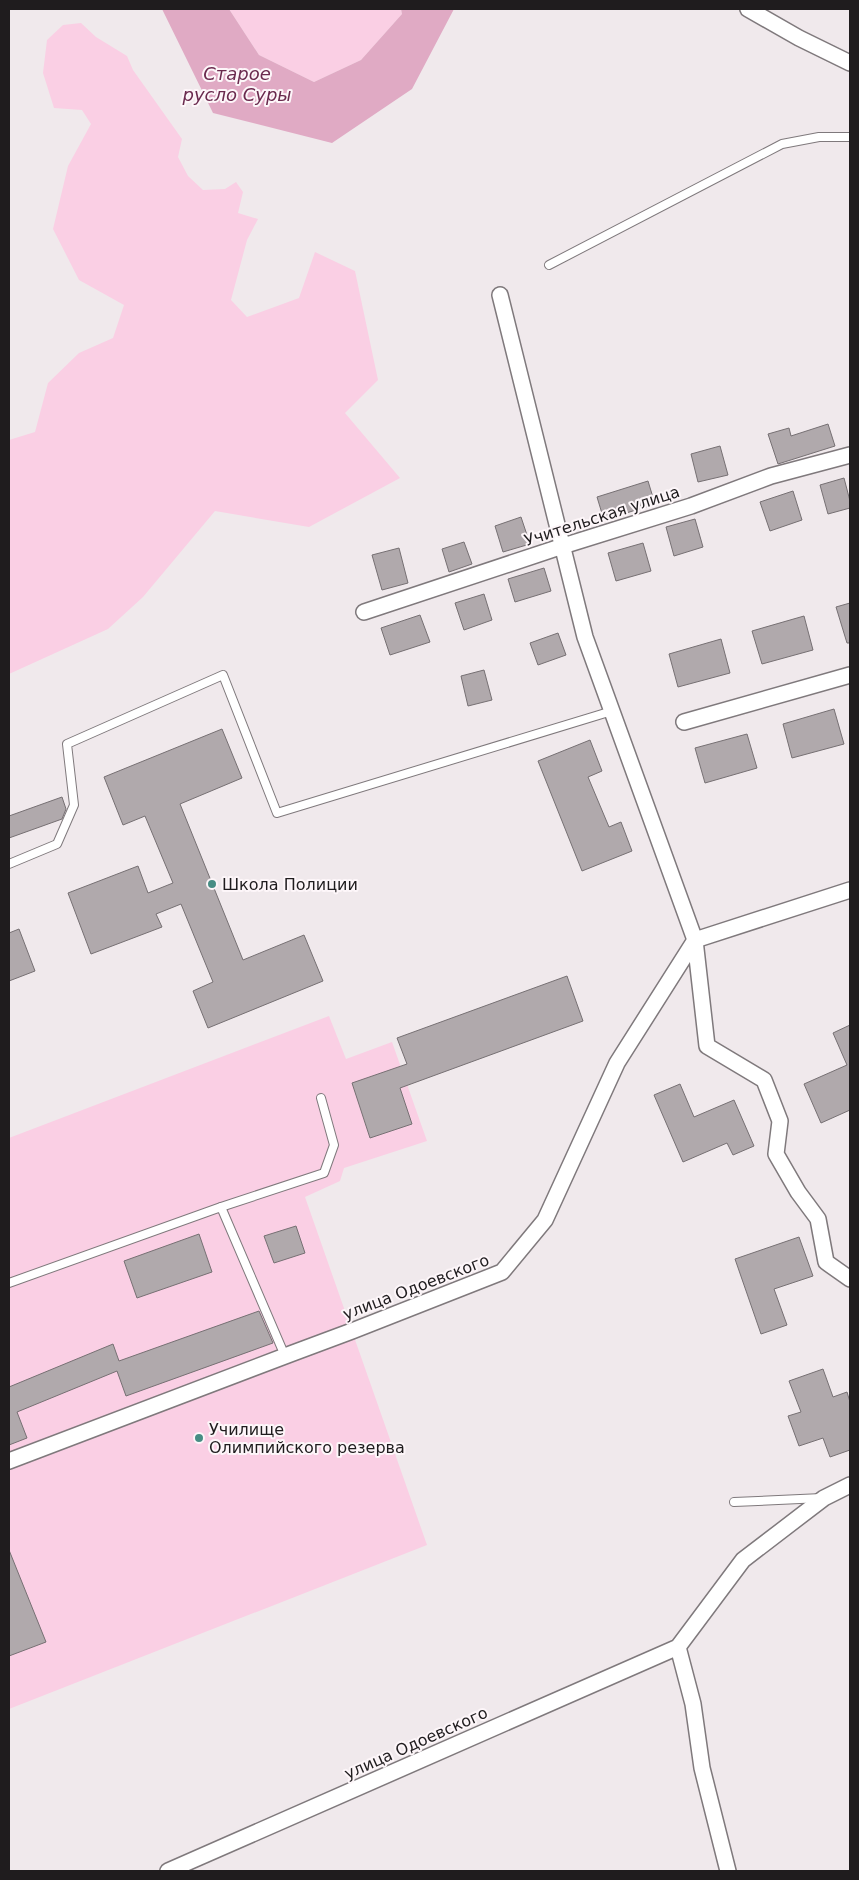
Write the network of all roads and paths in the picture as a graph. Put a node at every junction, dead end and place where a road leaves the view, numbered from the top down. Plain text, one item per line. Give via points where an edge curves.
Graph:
1 (748, 9) edge
2 (850, 63) edge
3 (850, 137) edge
4 (550, 265) dead end
5 (500, 296) dead end
6 (850, 455) edge
7 (563, 546) junction
8 (364, 612) dead end
9 (850, 676) edge
10 (612, 711) junction
11 (684, 722) dead end
12 (9, 864) edge
13 (850, 890) edge
14 (696, 940) junction
15 (321, 1098) dead end
16 (221, 1207) junction
17 (850, 1279) edge
18 (9, 1284) edge
19 (284, 1356) junction
20 (9, 1461) edge
21 (850, 1485) edge
22 (824, 1498) junction
23 (734, 1502) dead end
24 (678, 1647) junction
25 (168, 1871) edge
26 (728, 1871) edge

1 - 2 street
3 - 4 lane via 818,136 782,144
5 - 7 street
6 - 7 street, Учительская улица via 771,476 691,506
7 - 8 street, Учительская улица
7 - 10 street via 585,637
9 - 11 street
10 - 12 lane via 277,813 223,675 66,744 74,805 57,844
10 - 14 street
13 - 14 street
14 - 17 street via 707,1046 764,1080 780,1121 776,1154 818,1219 826,1262
14 - 19 street, улица Одоевского via 617,1063 545,1220 502,1272
15 - 16 lane via 334,1145 324,1173
16 - 18 lane
16 - 19 lane
19 - 20 street, улица Одоевского
21 - 22 street
22 - 23 lane
22 - 24 street via 743,1560
24 - 25 street, улица Одоевского
24 - 26 street via 693,1704 702,1768

